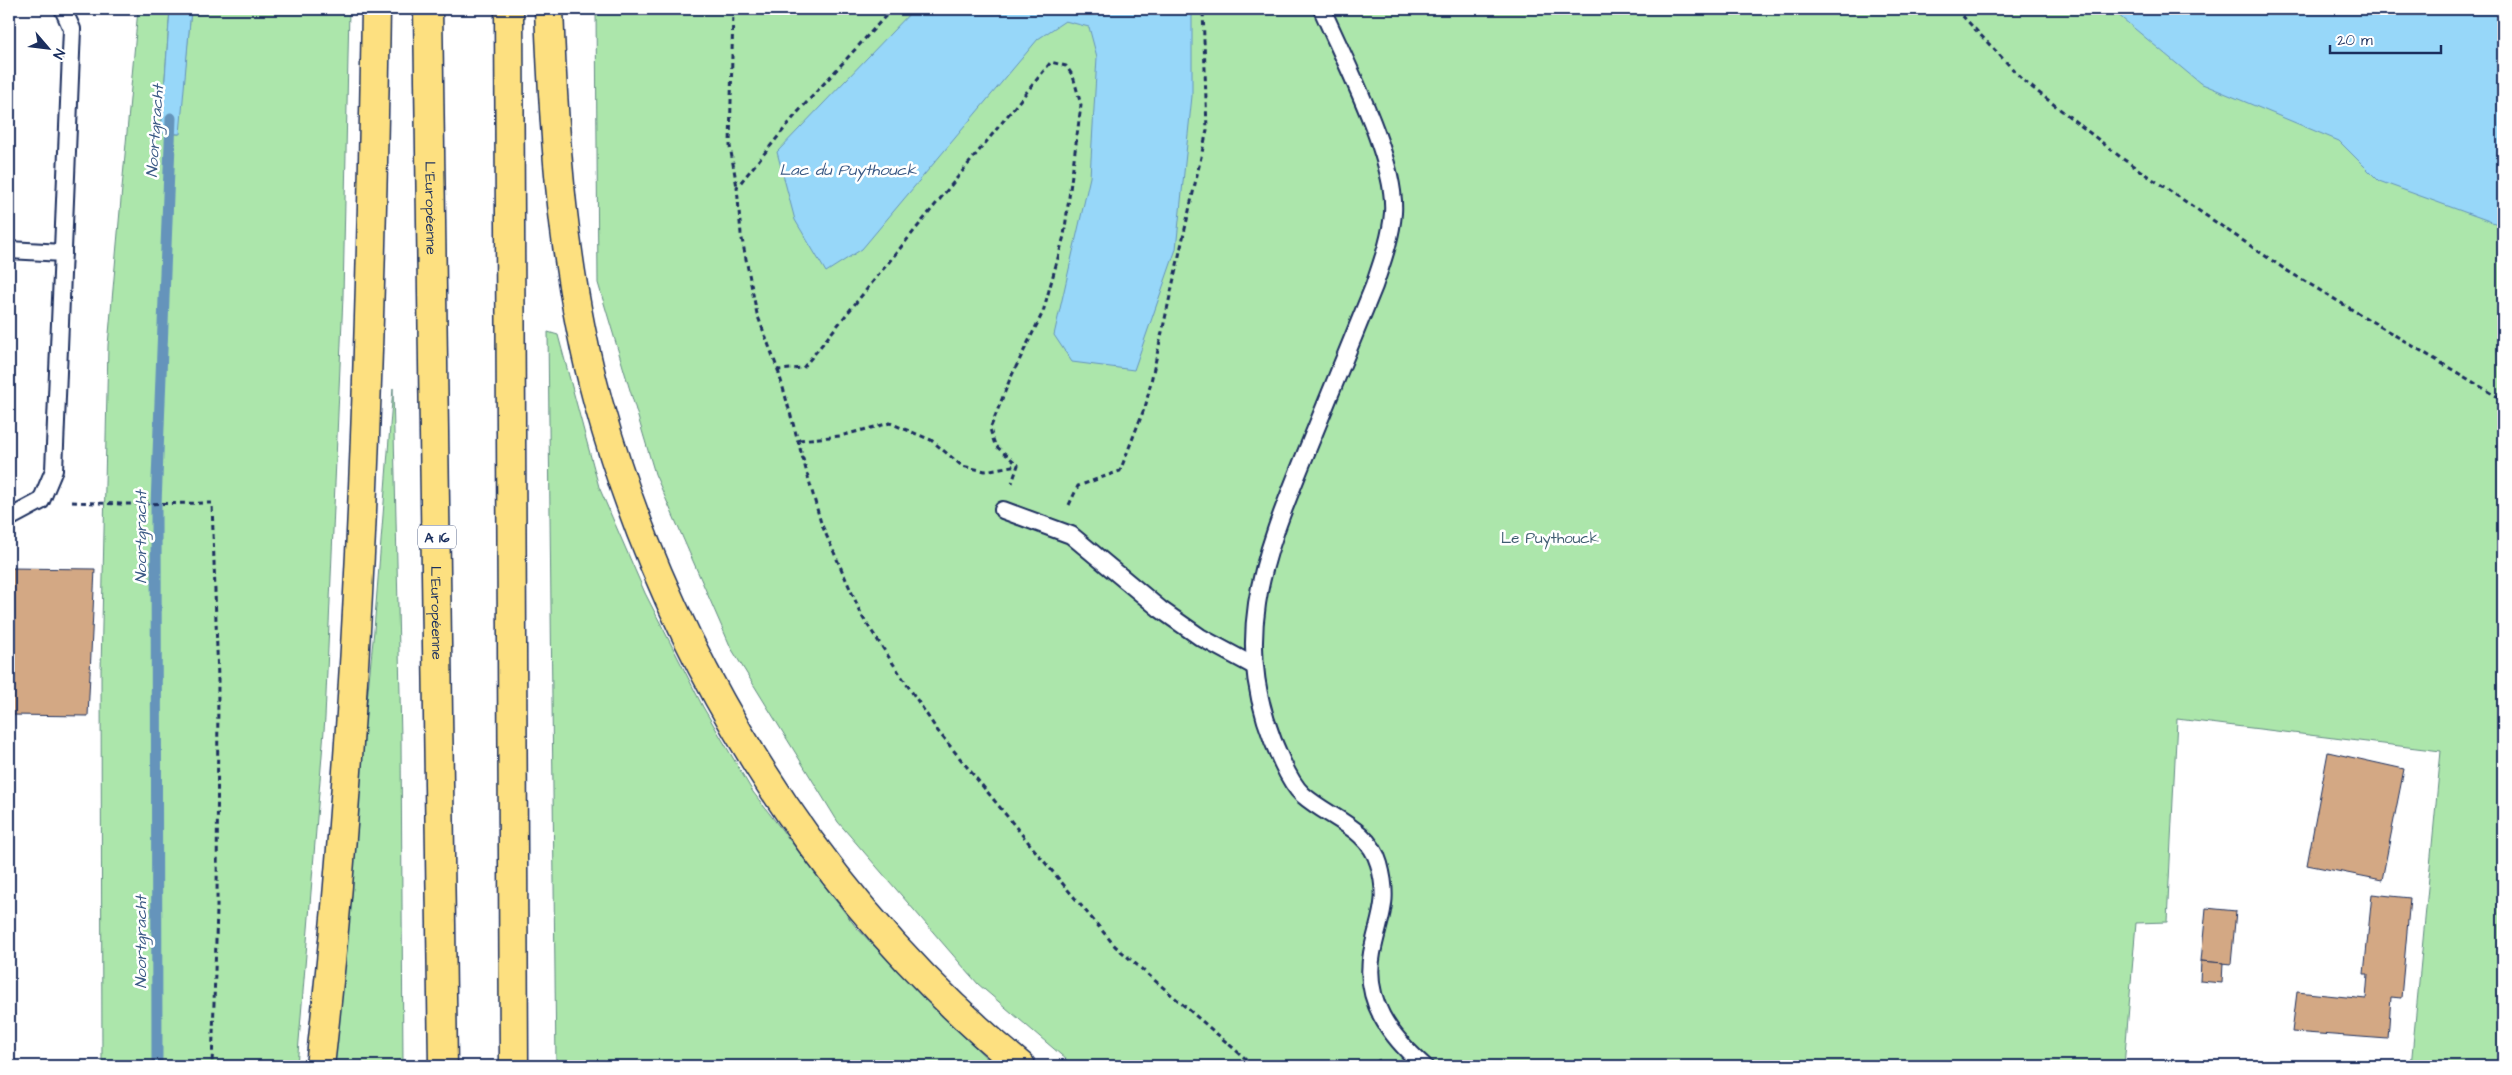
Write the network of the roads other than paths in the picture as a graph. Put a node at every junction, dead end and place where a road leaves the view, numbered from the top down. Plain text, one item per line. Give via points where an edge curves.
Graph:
1 (63, 9) edge
2 (376, 9) edge
3 (428, 9) edge
4 (509, 9) edge
5 (548, 9) edge
6 (1322, 9) edge
7 (9, 250) edge
8 (63, 253) junction
9 (1003, 510) road end
10 (9, 515) edge
11 (1254, 666) junction
12 (320, 1066) edge
13 (443, 1066) edge
14 (514, 1066) edge
15 (1021, 1066) edge
16 (1424, 1066) edge

1 - 8 lane via 72,29
2 - 12 highway via 365,480 347,781
3 - 13 highway, L'Européenne / A 16
4 - 14 highway
5 - 15 highway via 562,205 583,334 598,401 658,573 727,712 774,791 811,842 901,952
6 - 11 lane via 1382,151 1393,211 1388,245 1374,286 1267,554 1255,609
7 - 8 lane
8 - 10 lane via 54,470 41,501 13,516
9 - 11 lane via 1057,528 1081,542 1187,628
11 - 16 lane via 1264,712 1292,780 1308,799 1361,836 1377,858 1385,905 1370,970 1374,999 1389,1032

